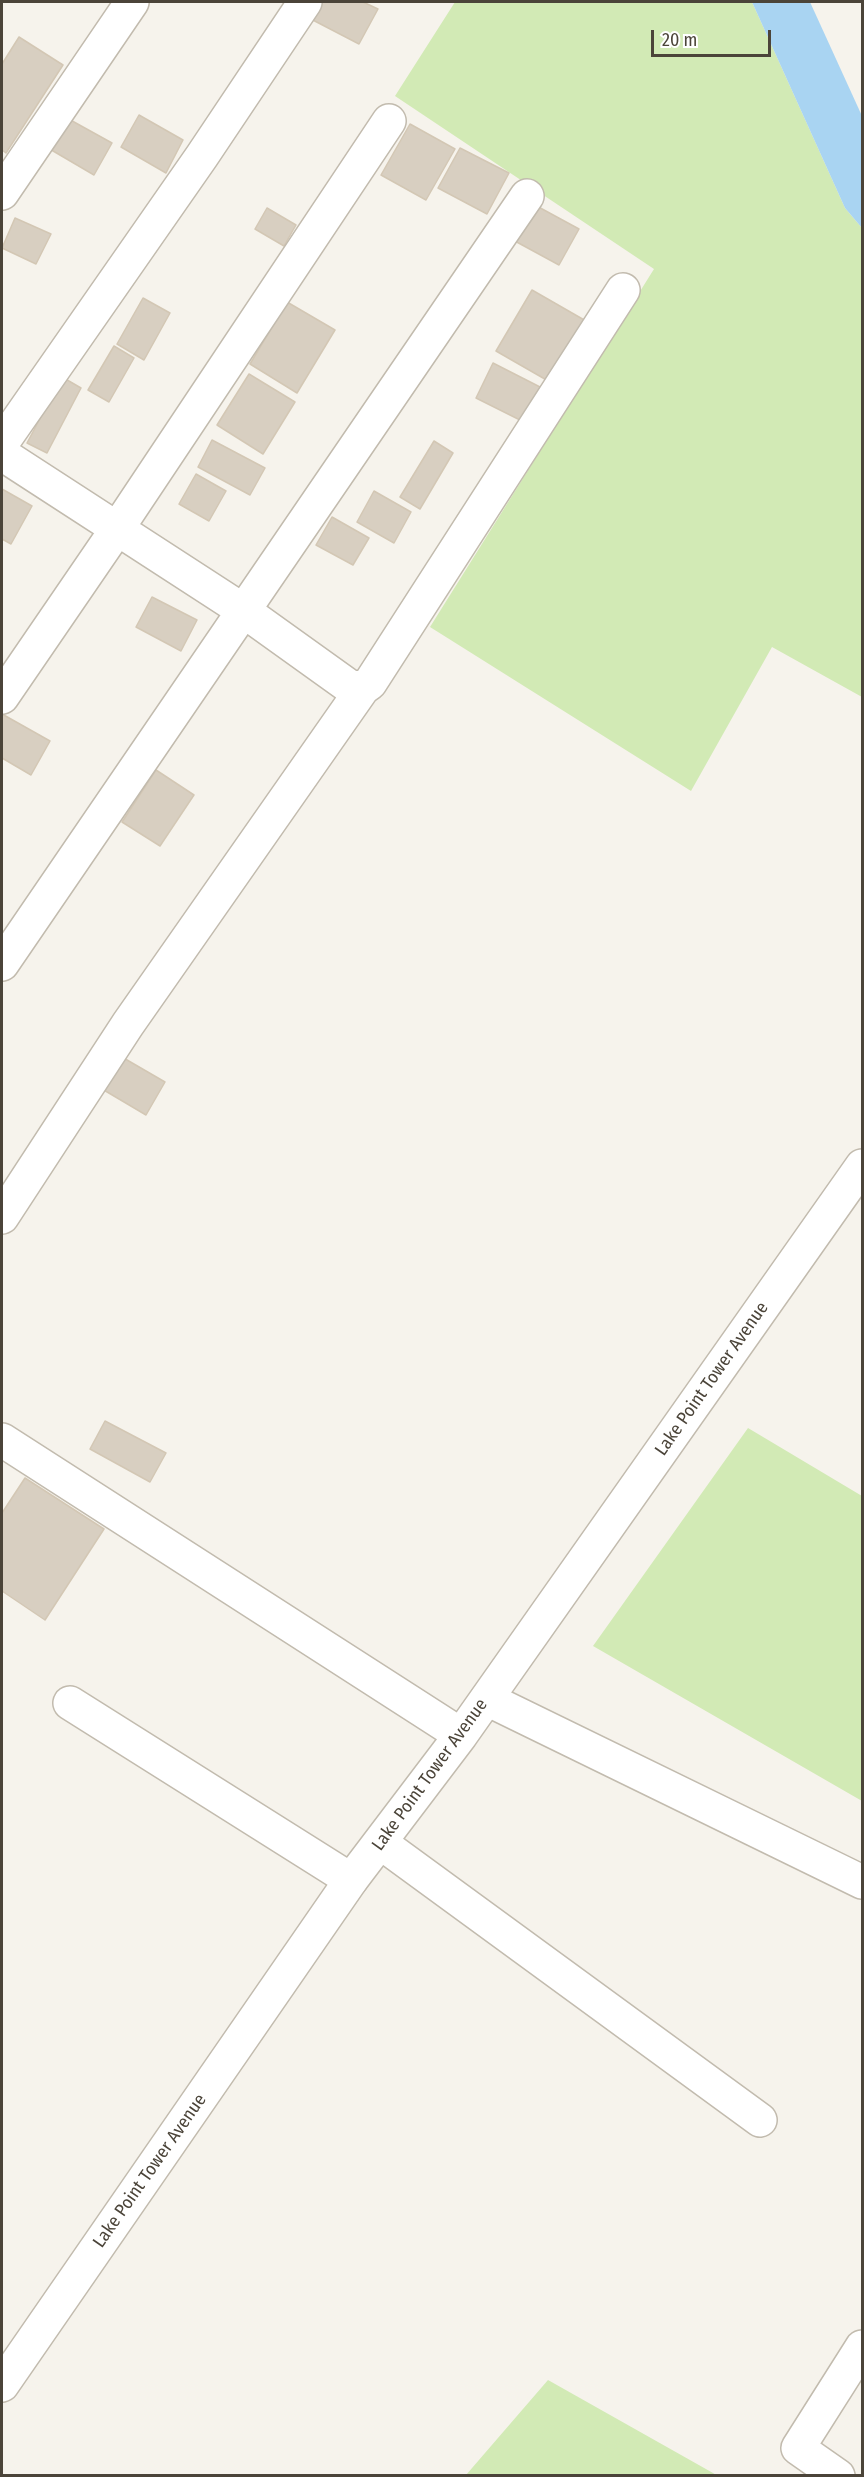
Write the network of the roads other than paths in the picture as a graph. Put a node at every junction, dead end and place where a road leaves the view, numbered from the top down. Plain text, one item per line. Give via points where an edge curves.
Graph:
1 (132, 2) edge
2 (305, 2) edge
3 (389, 121) dead end
4 (2, 193) edge
5 (527, 196) dead end
6 (623, 290) dead end
7 (2, 443) edge
8 (2, 454) edge
9 (117, 529) junction
10 (244, 611) junction
11 (363, 688) junction
12 (2, 697) edge
13 (2, 964) edge
14 (862, 1166) edge
15 (2, 1217) edge
16 (6, 1451) edge
17 (487, 1699) junction
18 (70, 1703) dead end
19 (461, 1735) junction
20 (381, 1843) junction
21 (351, 1880) junction
22 (862, 1882) edge
23 (760, 2120) dead end
24 (862, 2347) edge
25 (2, 2385) edge
26 (838, 2475) edge

1 - 4 street
2 - 7 street
3 - 9 street
5 - 10 street
6 - 11 street
8 - 9 street
9 - 10 street
9 - 12 street
10 - 11 street via 350,687
10 - 13 street
11 - 15 street via 128,1024
14 - 17 street, Lake Point Tower Avenue
16 - 19 street
17 - 19 street, Lake Point Tower Avenue
17 - 22 street
18 - 21 street
19 - 20 street, Lake Point Tower Avenue
20 - 21 street, Lake Point Tower Avenue
20 - 23 street
21 - 25 street, Lake Point Tower Avenue
24 - 26 street via 798,2448

